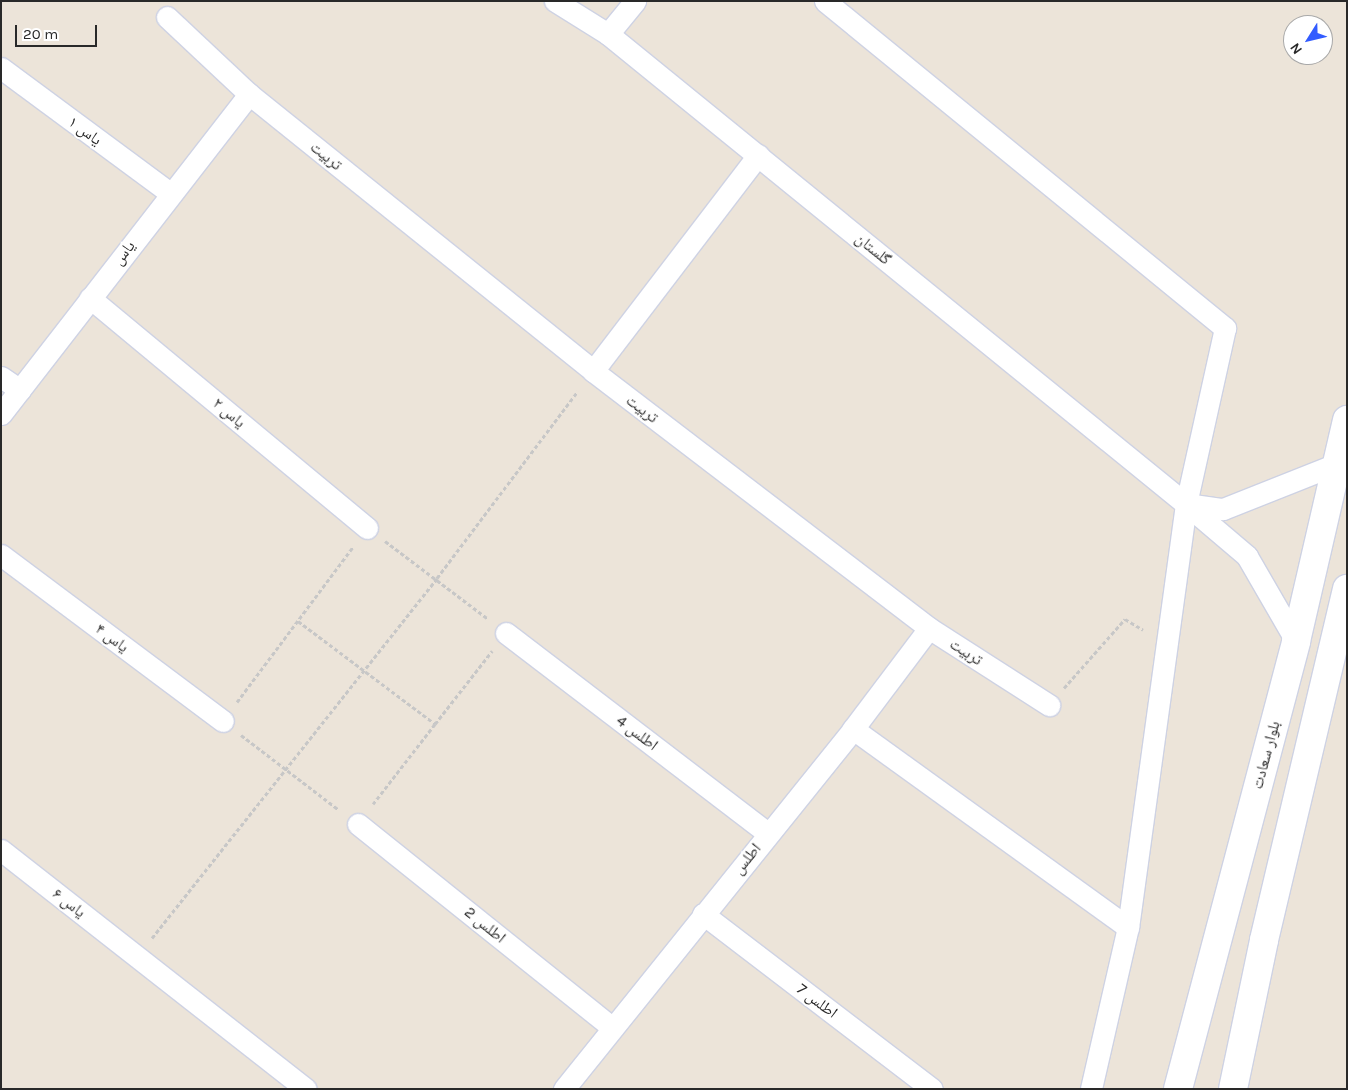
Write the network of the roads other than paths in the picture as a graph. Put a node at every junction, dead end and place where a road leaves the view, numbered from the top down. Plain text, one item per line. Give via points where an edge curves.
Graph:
1 (555, 1) edge
2 (635, 1) edge
3 (824, 1) edge
4 (167, 17) dead end
5 (608, 34) junction
6 (1, 68) edge
7 (249, 94) junction
8 (758, 155) junction
9 (170, 193) junction
10 (90, 298) junction
11 (593, 371) junction
12 (1, 376) edge
13 (20, 390) junction
14 (1, 414) edge
15 (1347, 420) edge
16 (1336, 464) junction
17 (1186, 504) junction
18 (368, 528) road end
19 (1, 555) edge
20 (1347, 589) edge
21 (929, 628) junction
22 (506, 633) road end
23 (1296, 641) junction
24 (1049, 705) road end
25 (223, 721) road end
26 (853, 729) junction
27 (358, 824) road end
28 (768, 833) junction
29 (1, 850) edge
30 (703, 914) junction
31 (1128, 927) junction
32 (611, 1027) junction
33 (306, 1089) edge
34 (564, 1089) edge
35 (932, 1089) edge
36 (1091, 1089) edge
37 (1178, 1089) edge
38 (1233, 1089) edge

1 - 5 street, گلستان
2 - 5 street
3 - 17 street via 1225,328
4 - 7 street, تربیت
5 - 8 street, گلستان
6 - 9 street, یاس ۱
7 - 9 street, یاس
7 - 11 street, تربیت
8 - 11 street
8 - 17 street, گلستان
9 - 10 street, یاس
10 - 13 street, یاس
10 - 18 street, یاس ۲
11 - 21 street, تربیت
12 - 13 street
13 - 14 street, یاس
15 - 16 street, بلوار سعادت
16 - 17 street via 1223,509
16 - 23 street, بلوار سعادت
17 - 23 street, گلستان via 1247,556
17 - 31 street
19 - 25 street, یاس ۴
20 - 38 street via 1264,940
21 - 24 street, تربیت
21 - 26 street, اطلس
22 - 28 street, اطلس 4
23 - 37 street, بلوار سعادت
26 - 28 street, اطلس
26 - 31 street
27 - 32 street, اطلس 2
28 - 30 street, اطلس
29 - 33 street, یاس ۶
30 - 32 street, اطلس
30 - 35 street, اطلس 7
31 - 36 street
32 - 34 street, اطلس

